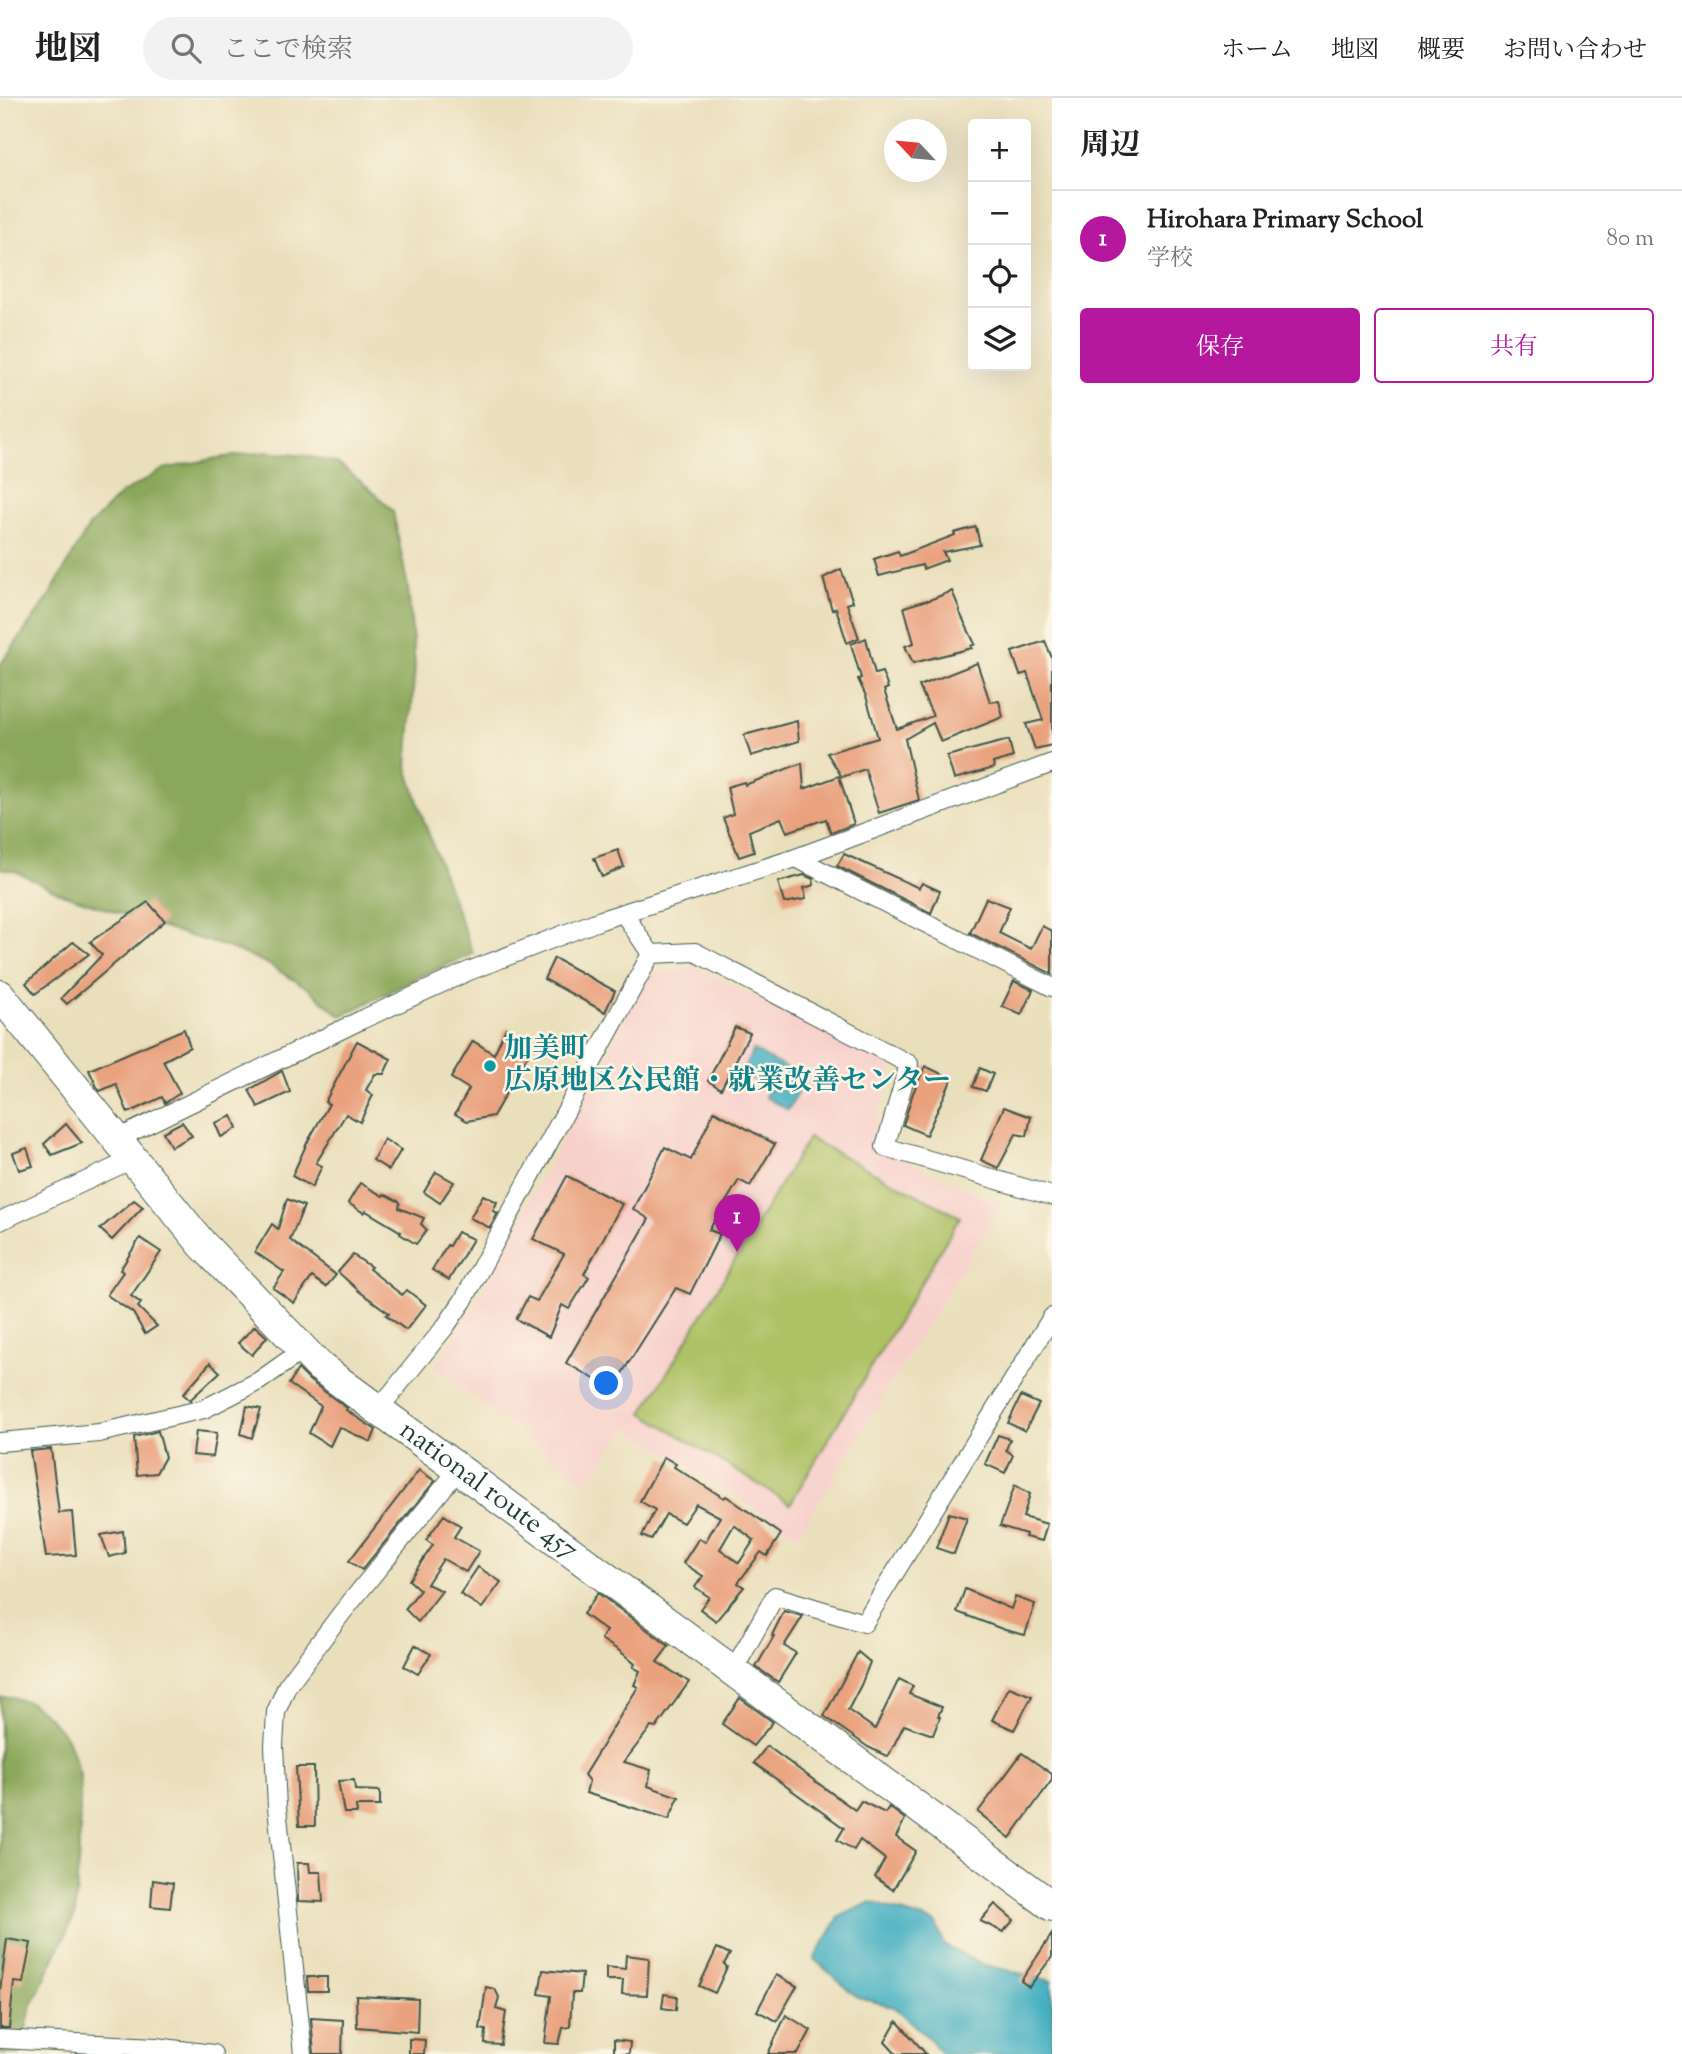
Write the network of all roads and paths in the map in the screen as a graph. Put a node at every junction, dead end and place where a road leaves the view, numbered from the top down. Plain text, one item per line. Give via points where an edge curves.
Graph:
1 (1052, 763) edge
2 (796, 858) junction
3 (624, 914) junction
4 (651, 954) junction
5 (1052, 987) edge
6 (0, 995) edge
7 (125, 1149) junction
8 (1052, 1196) edge
9 (0, 1221) edge
10 (1052, 1317) edge
11 (303, 1350) junction
12 (378, 1409) junction
13 (0, 1442) edge
14 (458, 1470) junction
15 (733, 1671) junction
16 (1052, 1906) edge
17 (0, 2039) edge
18 (213, 2054) edge
19 (303, 2054) edge

1 - 2 street
2 - 3 street
2 - 5 street
3 - 4 street
3 - 7 street via 469,971 361,1020
4 - 8 street via 695,952 909,1064 885,1147
4 - 12 street via 463,1301
6 - 7 highway, national route 457
7 - 9 street
7 - 11 highway, national route 457 via 202,1244
10 - 15 street via 864,1623 775,1596
11 - 12 highway, national route 457
11 - 13 street via 259,1381 204,1409 99,1433
12 - 14 highway, national route 457
14 - 15 highway, national route 457
14 - 19 street via 341,1614 287,1686 276,1712 277,1807
15 - 16 highway, national route 457
17 - 18 street

